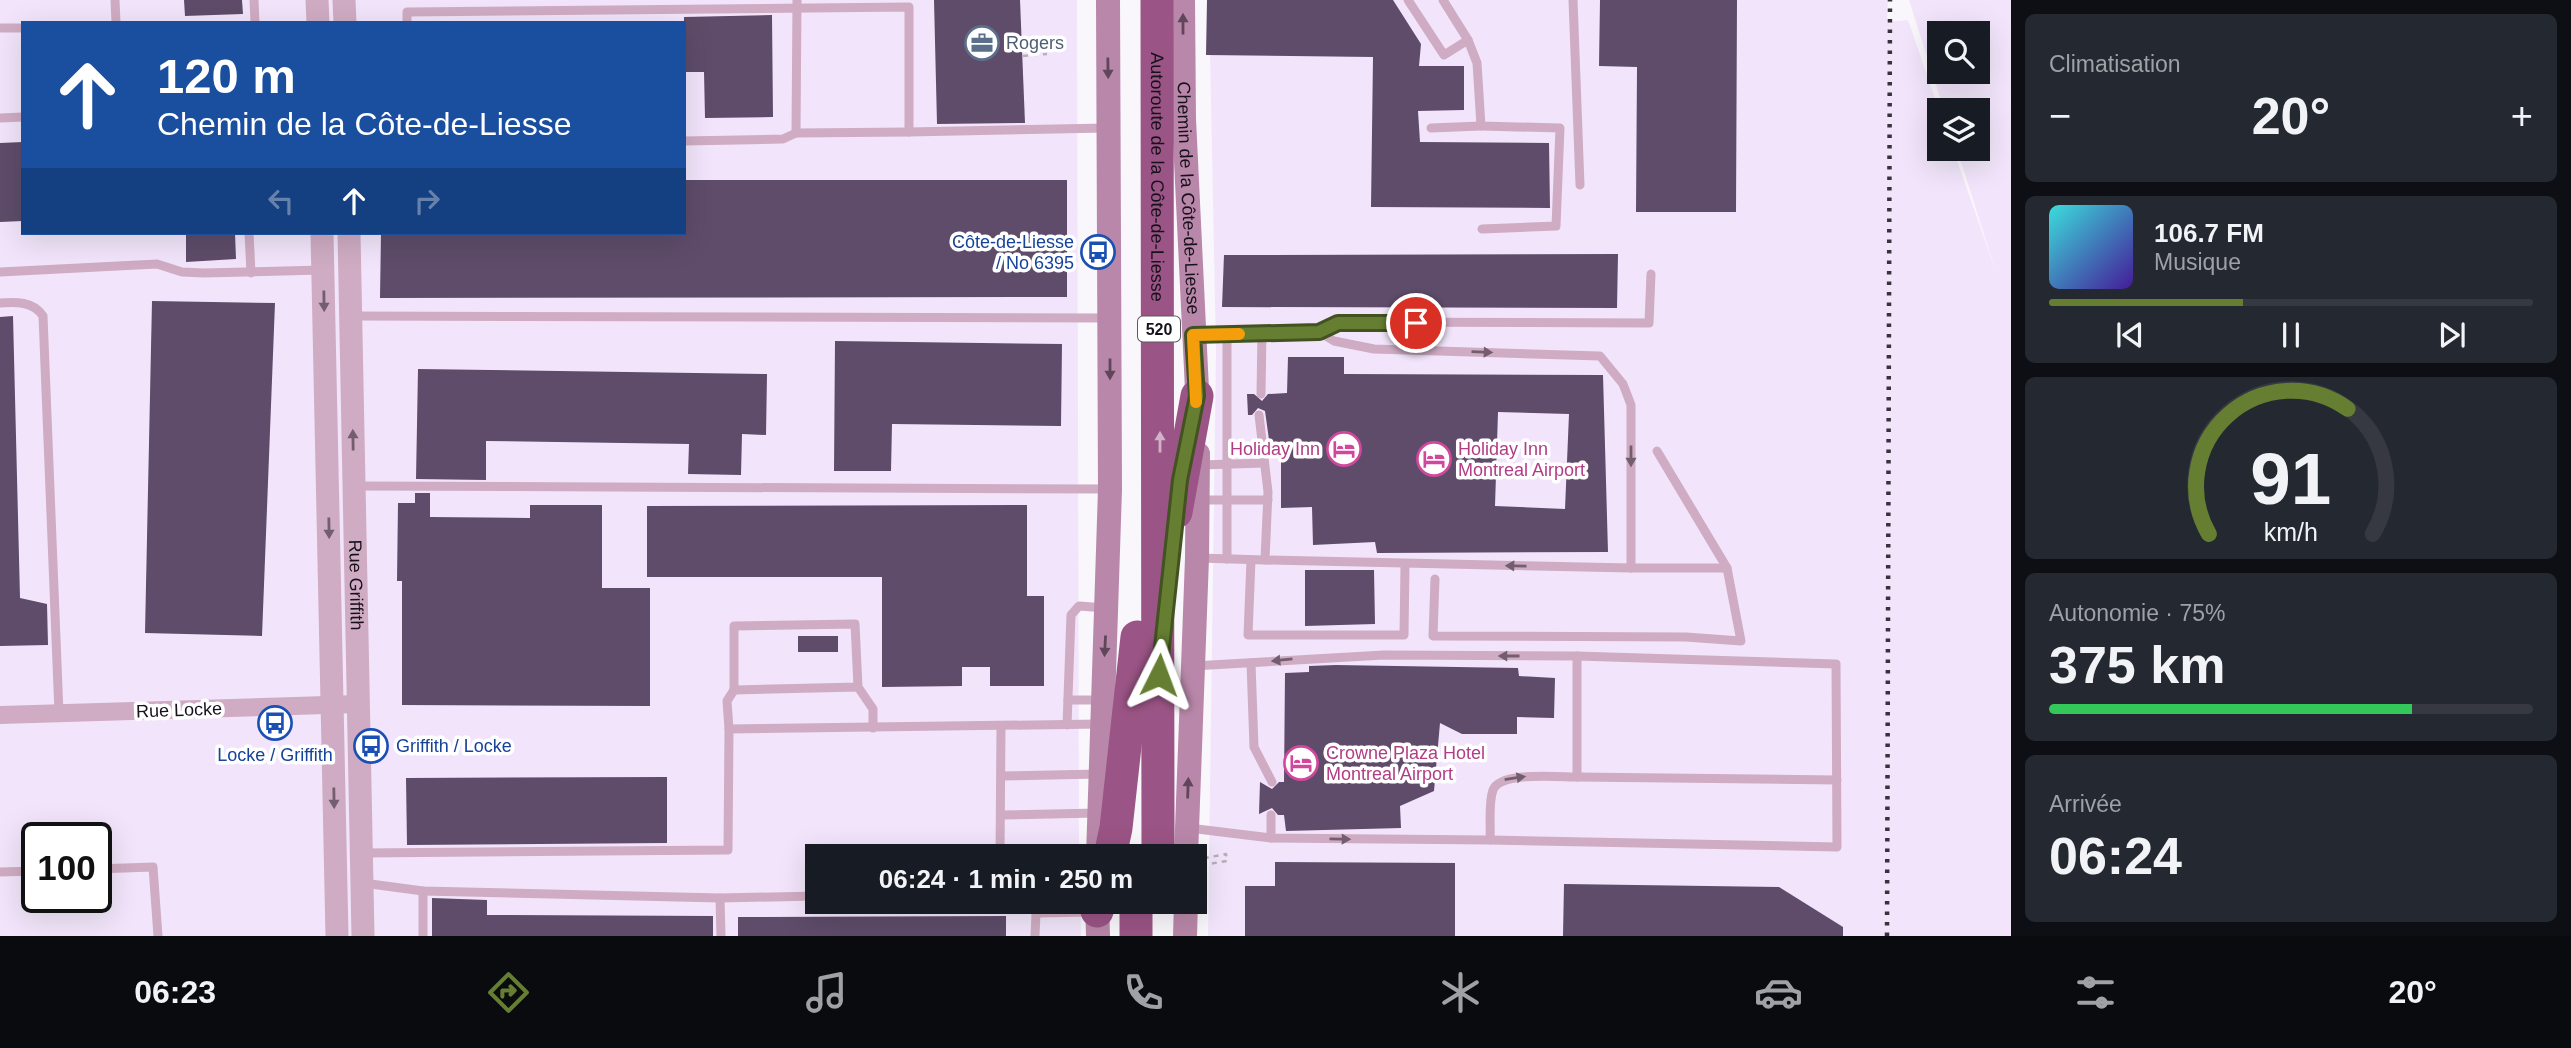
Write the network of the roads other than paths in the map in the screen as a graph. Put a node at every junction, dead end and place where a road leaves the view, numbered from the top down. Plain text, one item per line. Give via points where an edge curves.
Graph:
1 (115, 0) edge
2 (254, 0) edge
3 (317, 0) edge
4 (344, 0) edge
5 (1108, 0) edge
6 (1135, 0) edge
7 (1157, 0) edge
8 (1183, 0) edge
9 (1408, 0) edge
10 (1443, 0) edge
11 (1573, 0) edge
12 (797, 4) edge
13 (116, 21) edge
14 (255, 21) edge
15 (318, 21) edge
16 (345, 21) edge
17 (407, 21) edge
18 (0, 28) edge
19 (21, 28) edge
20 (1468, 40) junction
21 (21, 117) edge
22 (0, 118) edge
23 (1481, 126) junction
24 (1109, 128) junction
25 (1431, 128) dead end
26 (909, 132) junction
27 (796, 133) junction
28 (686, 141) edge
29 (1580, 185) dead end
30 (1482, 229) dead end
31 (249, 235) edge
32 (323, 235) edge
33 (349, 235) edge
34 (323, 270) junction
35 (0, 272) edge
36 (251, 272) junction
37 (1651, 274) dead end
38 (0, 303) edge
39 (351, 316) junction
40 (1110, 318) junction
41 (1262, 332) junction
42 (1319, 332) junction
43 (1193, 335) junction
44 (1227, 335) junction
45 (1261, 394) dead end
46 (1197, 396) junction
47 (1259, 415) dead end
48 (1657, 451) dead end
49 (1264, 463) junction
50 (1227, 464) junction
51 (1197, 465) junction
52 (354, 486) junction
53 (1110, 489) junction
54 (1227, 499) junction
55 (1198, 500) junction
56 (1268, 500) junction
57 (1197, 558) junction
58 (1227, 559) junction
59 (1251, 560) junction
60 (1265, 560) junction
61 (1405, 565) junction
62 (1631, 568) junction
63 (1727, 568) junction
64 (1435, 579) dead end
65 (1107, 608) junction
66 (1148, 647) junction
67 (1577, 656) junction
68 (1251, 663) junction
69 (1193, 666) junction
70 (858, 687) junction
71 (734, 690) junction
72 (1068, 700) junction
73 (358, 704) junction
74 (332, 706) junction
75 (1102, 712) junction
76 (60, 713) junction
77 (0, 715) edge
78 (1067, 725) junction
79 (1001, 726) junction
80 (873, 727) junction
81 (729, 729) junction
82 (1099, 774) junction
83 (1001, 776) junction
84 (1577, 777) junction
85 (1837, 780) junction
86 (1272, 782) dead end
87 (1098, 813) junction
88 (1001, 814) junction
89 (1271, 815) dead end
90 (1187, 828) junction
91 (1271, 838) junction
92 (1490, 840) junction
93 (1000, 844) edge
94 (1098, 844) edge
95 (1113, 844) edge
96 (1137, 844) edge
97 (1157, 844) edge
98 (1192, 844) edge
99 (363, 853) junction
100 (112, 868) edge
101 (21, 871) edge
102 (0, 872) edge
103 (363, 883) junction
104 (423, 891) junction
105 (805, 896) edge
106 (720, 898) junction
107 (1036, 914) edge
108 (1136, 914) edge
109 (1158, 914) edge
110 (1186, 914) edge
111 (158, 936) edge
112 (337, 936) edge
113 (363, 936) edge
114 (423, 936) edge
115 (720, 936) edge
116 (1035, 936) edge
117 (1136, 936) edge
118 (1157, 936) edge
119 (1185, 936) edge

1 - 13 lane
2 - 14 lane
3 - 15 street
4 - 16 street
5 -> 24 main road
6 - 66 highway, Autoroute de la Côte-de-Liesse / 520
66 -> 7 highway, Autoroute de la Côte-de-Liesse / 520
43 -> 8 main road, Chemin de la Côte-de-Liesse
9 - 20 lane via 1444,55
10 - 20 lane
11 - 29 lane
12 - 17 lane via 407,12
12 - 26 lane via 909,7
12 - 27 lane
18 - 19 lane
20 - 23 lane via 1477,63
21 - 22 lane
23 - 25 lane
23 - 30 lane via 1560,128 1556,226
24 - 26 lane
24 - 40 main road
26 - 27 lane
27 - 28 lane via 783,139
31 - 36 lane
32 - 34 street, Rue Griffith
33 - 39 street, Rue Griffith
34 - 36 lane
34 -> 74 street, Rue Griffith
35 - 36 lane via 157,264 182,272
37 - 42 lane via 1649,323 1338,323
38 - 76 lane via 25,303 43,316
39 - 40 lane
52 -> 39 street, Rue Griffith
40 -> 53 main road
41 - 42 lane
41 - 44 lane
41 - 45 lane
42 -> 62 lane via 1334,341 1374,349 1600,356 1623,384 1631,405
43 - 44 lane
43 - 46 main road, Chemin de la Côte-de-Liesse
44 - 50 lane
46 - 51 main road, Chemin de la Côte-de-Liesse
46 - 66 highway
47 - 49 lane
48 - 63 lane
49 - 50 lane
49 - 56 lane
50 - 51 lane
50 - 54 lane
51 - 55 main road, Chemin de la Côte-de-Liesse
52 - 53 lane
52 - 73 street, Rue Griffith
53 - 65 main road
54 - 55 lane
54 - 56 lane
54 - 58 lane
55 - 57 main road, Chemin de la Côte-de-Liesse
56 - 60 lane
57 - 58 lane
57 - 69 main road, Chemin de la Côte-de-Liesse
58 - 59 lane
59 - 60 lane
59 - 61 lane via 1248,635 1404,635
60 - 61 lane
62 -> 61 lane
62 - 63 lane
63 - 64 lane via 1741,641 1433,636
65 - 72 lane via 1079,606 1071,615
65 -> 75 main road
66 - 95 highway
66 - 96 highway, Autoroute de la Côte-de-Liesse / 520
66 - 97 highway, Autoroute de la Côte-de-Liesse / 520
67 -> 68 lane via 1384,655
67 - 84 lane
67 - 85 lane via 1836,663
68 - 69 lane
68 - 86 lane via 1254,747
90 -> 69 main road, Chemin de la Côte-de-Liesse
70 - 71 lane
70 - 71 lane via 855,624 734,626
70 - 80 lane via 873,709
71 - 81 lane via 727,701
72 - 75 lane
72 - 78 lane
73 - 74 street, Rue Locke
73 - 99 street, Rue Griffith
74 - 76 street, Rue Locke
74 -> 112 street, Rue Griffith
75 - 78 lane
75 - 82 main road
76 - 77 street, Rue Locke
78 - 79 lane
79 - 80 lane
79 - 83 lane
80 - 81 lane
81 - 99 lane via 728,850
82 - 83 lane
82 - 87 main road
83 - 88 lane
84 - 85 lane
92 -> 84 lane via 1493,790 1501,781 1524,776
85 - 92 lane via 1837,847
87 - 88 lane
87 - 94 main road
88 - 93 lane
89 - 91 lane
90 - 91 lane
90 - 98 main road, Chemin de la Côte-de-Liesse
91 -> 92 lane
99 - 103 street, Rue Griffith
100 - 111 lane via 153,867
101 - 102 lane
103 - 104 lane
103 - 113 street, Rue Griffith
104 - 106 lane
104 - 114 lane
105 - 106 lane
106 - 115 lane
107 - 116 lane
108 - 117 highway
109 - 118 highway
110 - 119 main road

